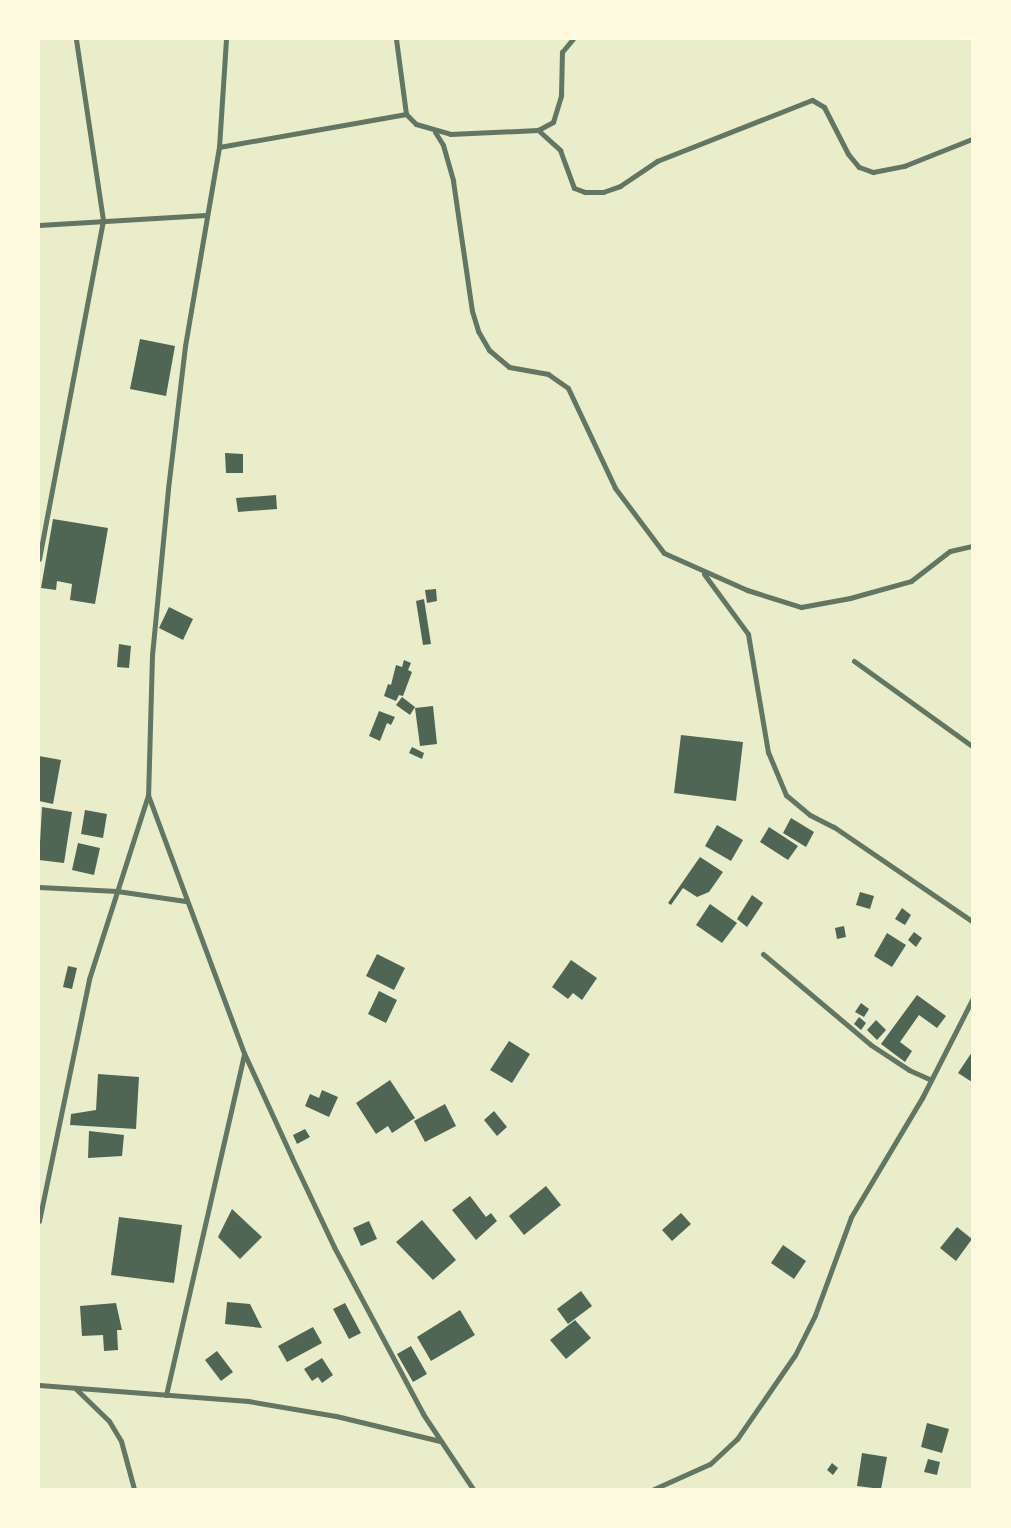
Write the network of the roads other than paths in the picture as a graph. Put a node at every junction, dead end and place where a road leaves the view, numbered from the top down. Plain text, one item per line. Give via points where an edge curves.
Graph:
1 (76, 39) edge
2 (226, 39) edge
3 (396, 39) edge
4 (573, 39) edge
5 (406, 114) junction
6 (538, 130) junction
7 (435, 132) junction
8 (972, 139) edge
9 (220, 147) junction
10 (206, 215) junction
11 (103, 220) junction
12 (39, 225) edge
13 (972, 546) edge
14 (39, 559) edge
15 (703, 572) junction
16 (854, 661) dead end
17 (972, 746) edge
18 (148, 795) junction
19 (39, 887) edge
20 (117, 891) junction
21 (185, 901) junction
22 (972, 921) edge
23 (763, 954) dead end
24 (972, 1000) edge
25 (244, 1053) junction
26 (931, 1080) junction
27 (39, 1222) edge
28 (39, 1386) edge
29 (75, 1387) junction
30 (166, 1395) junction
31 (440, 1441) junction
32 (134, 1489) edge
33 (473, 1489) edge
34 (654, 1489) edge

1 - 11 street
2 - 9 street
3 - 5 street
4 - 6 street via 562,52 559,111 553,122
5 - 7 street via 416,124
5 - 9 street
6 - 7 street
6 - 8 street via 560,150 574,188 585,192 603,192 620,186 658,160 812,100 824,107 848,154 859,167 873,172 904,166
7 - 15 street via 443,145 453,181 472,311 489,350 510,367 548,374 568,388 615,488 655,544 664,553
9 - 10 street
10 - 11 street
10 - 18 street via 167,498 152,656
11 - 12 street
11 - 14 street
13 - 15 street via 950,551 911,581 814,607 786,604
15 - 22 street via 748,634 768,752 786,795 810,815 834,826
16 - 17 street
18 - 20 street
18 - 21 street
19 - 20 street
20 - 21 street
20 - 27 street via 89,979
21 - 25 street
23 - 26 street via 871,1045
24 - 26 street
25 - 30 street
25 - 31 street via 334,1247
26 - 34 street via 851,1217 815,1314 795,1355 737,1439 710,1464
28 - 29 street
29 - 30 street
29 - 32 street via 109,1421 121,1441
30 - 31 street via 248,1401 336,1416
31 - 33 street

